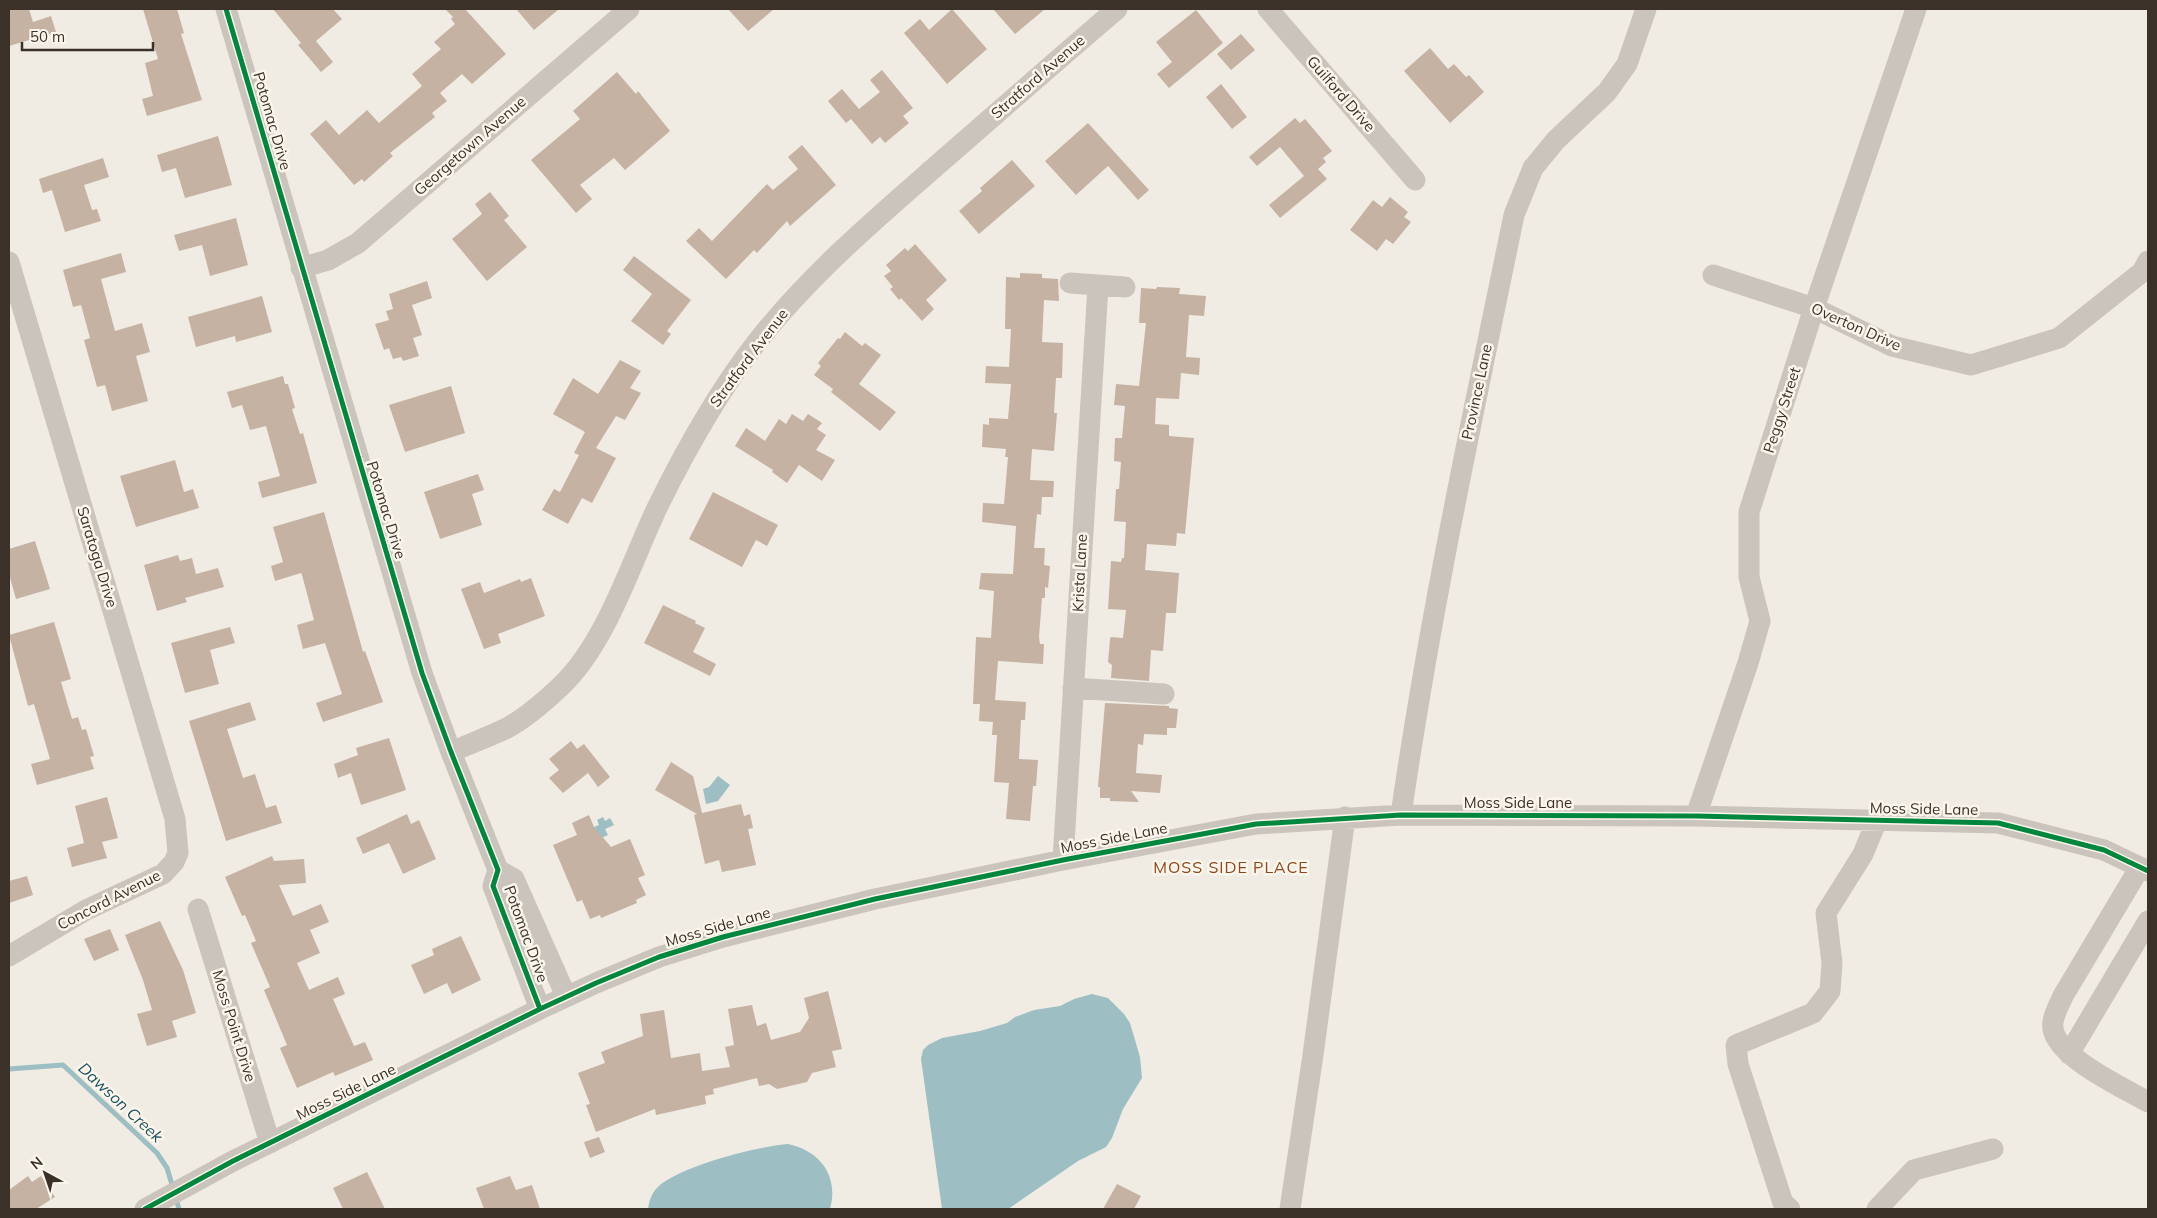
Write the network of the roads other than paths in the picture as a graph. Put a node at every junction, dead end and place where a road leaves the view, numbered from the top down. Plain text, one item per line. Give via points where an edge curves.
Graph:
1 (226, 9) edge
2 (629, 9) edge
3 (1117, 9) edge
4 (1268, 9) edge
5 (1646, 9) edge
6 (1916, 9) edge
7 (1415, 180) dead end
8 (2148, 261) edge
9 (9, 262) edge
10 (301, 268) junction
11 (1713, 275) dead end
12 (1070, 283) dead end
13 (1098, 286) junction
14 (1126, 287) dead end
15 (1814, 308) junction
16 (1073, 688) junction
17 (1164, 694) dead end
18 (451, 752) junction
19 (1401, 815) junction
20 (1696, 816) junction
21 (1346, 817) junction
22 (1877, 820) junction
23 (178, 853) joint
24 (1063, 860) junction
25 (2144, 869) edge
26 (498, 870) junction
27 (198, 909) dead end
28 (2148, 921) edge
29 (9, 956) edge
30 (566, 996) junction
31 (540, 1009) junction
32 (2069, 1054) junction
33 (2148, 1102) edge
34 (270, 1142) junction
35 (1993, 1149) dead end
36 (144, 1209) edge
37 (1290, 1209) edge
38 (1790, 1209) edge
39 (1878, 1209) edge

1 - 10 street, Potomac Drive
2 - 10 street, Georgetown Avenue via 358,243 328,260
3 - 18 street, Stratford Avenue via 856,236 797,295 756,343 710,410 657,508 585,658 561,686 532,711 508,727
4 - 7 street, Guilford Drive
5 - 19 street, Province Lane via 1627,64 1607,92 1556,140 1533,168 1514,215 1446,547 1419,691
6 - 15 street, Peggy Street
8 - 15 street, Overton Drive via 2142,272 2059,338 1972,365 1892,346
9 - 23 street, Saratoga Drive via 175,819
10 - 18 street, Potomac Drive via 422,673
11 - 15 street, Overton Drive
12 - 13 street
13 - 14 street
13 - 16 street, Krista Lane
15 - 20 street, Peggy Street via 1749,512 1749,577 1760,621
16 - 17 street
16 - 24 street, Krista Lane
18 - 26 street, Potomac Drive
19 - 20 street, Moss Side Lane
19 - 21 street, Moss Side Lane
20 - 22 street, Moss Side Lane
21 - 24 street, Moss Side Lane via 1256,824
21 - 37 street
22 - 25 street, Moss Side Lane via 1998,823 2104,850
22 - 38 street via 1863,854 1826,913 1832,963 1830,991 1813,1013 1736,1045 1738,1064 1783,1203
23 - 29 street, Concord Avenue via 163,874 86,910
24 - 30 street, Moss Side Lane via 875,899 724,937 638,965
25 - 32 street via 2055,1013 2053,1028 2059,1044
26 - 30 street, Potomac Drive via 514,879
26 - 31 street, Potomac Drive via 493,886
27 - 34 street, Moss Point Drive
28 - 32 street
30 - 31 street, Moss Side Lane
31 - 34 street, Moss Side Lane
32 - 33 street
34 - 36 street, Moss Side Lane
35 - 39 street via 1914,1170

